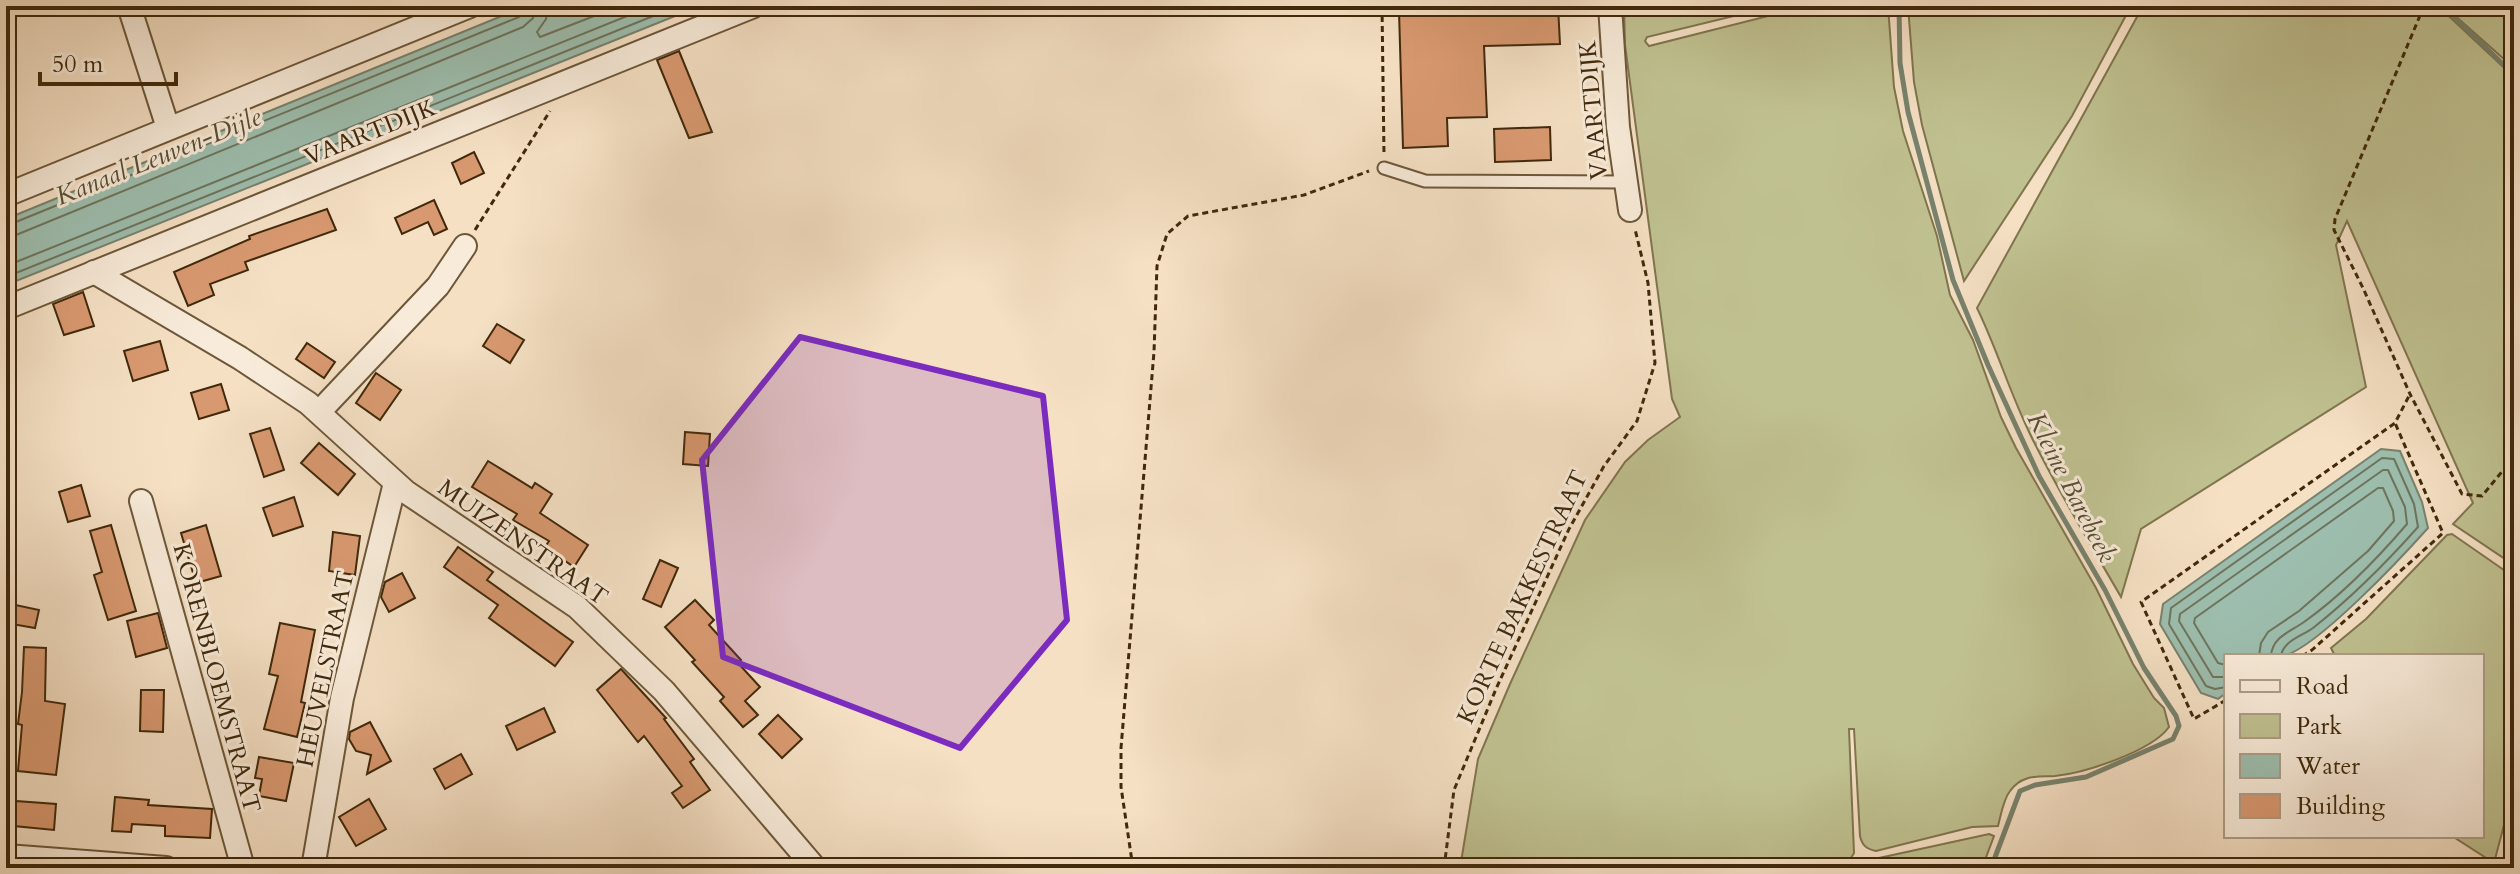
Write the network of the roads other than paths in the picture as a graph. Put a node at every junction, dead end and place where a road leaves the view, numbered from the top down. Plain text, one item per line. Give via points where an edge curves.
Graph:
1 (129, 6) edge
2 (470, 6) edge
3 (754, 6) edge
4 (1610, 6) edge
5 (168, 128) junction
6 (1384, 168) road end
7 (1626, 182) junction
8 (6, 195) edge
9 (1630, 210) road end
10 (465, 246) road end
11 (94, 272) junction
12 (6, 308) edge
13 (320, 411) junction
14 (395, 483) junction
15 (141, 501) dead end
16 (6, 856) edge
17 (166, 868) edge
18 (243, 868) edge
19 (313, 868) edge
20 (815, 868) edge

1 - 5 street
2 - 5 street
3 - 11 street, VAARTDIJK
4 - 7 street, VAARTDIJK
5 - 8 street
6 - 7 lane via 1425,181
7 - 9 street, VAARTDIJK
10 - 13 street via 438,286
11 - 12 street, VAARTDIJK
11 - 13 street, MUIZENSTRAAT
13 - 14 street, MUIZENSTRAAT
14 - 19 street, HEUVELSTRAAT via 342,698
14 - 20 street, MUIZENSTRAAT via 587,615 664,691
15 - 18 street, KORENBLOEMSTRAAT
16 - 17 street

